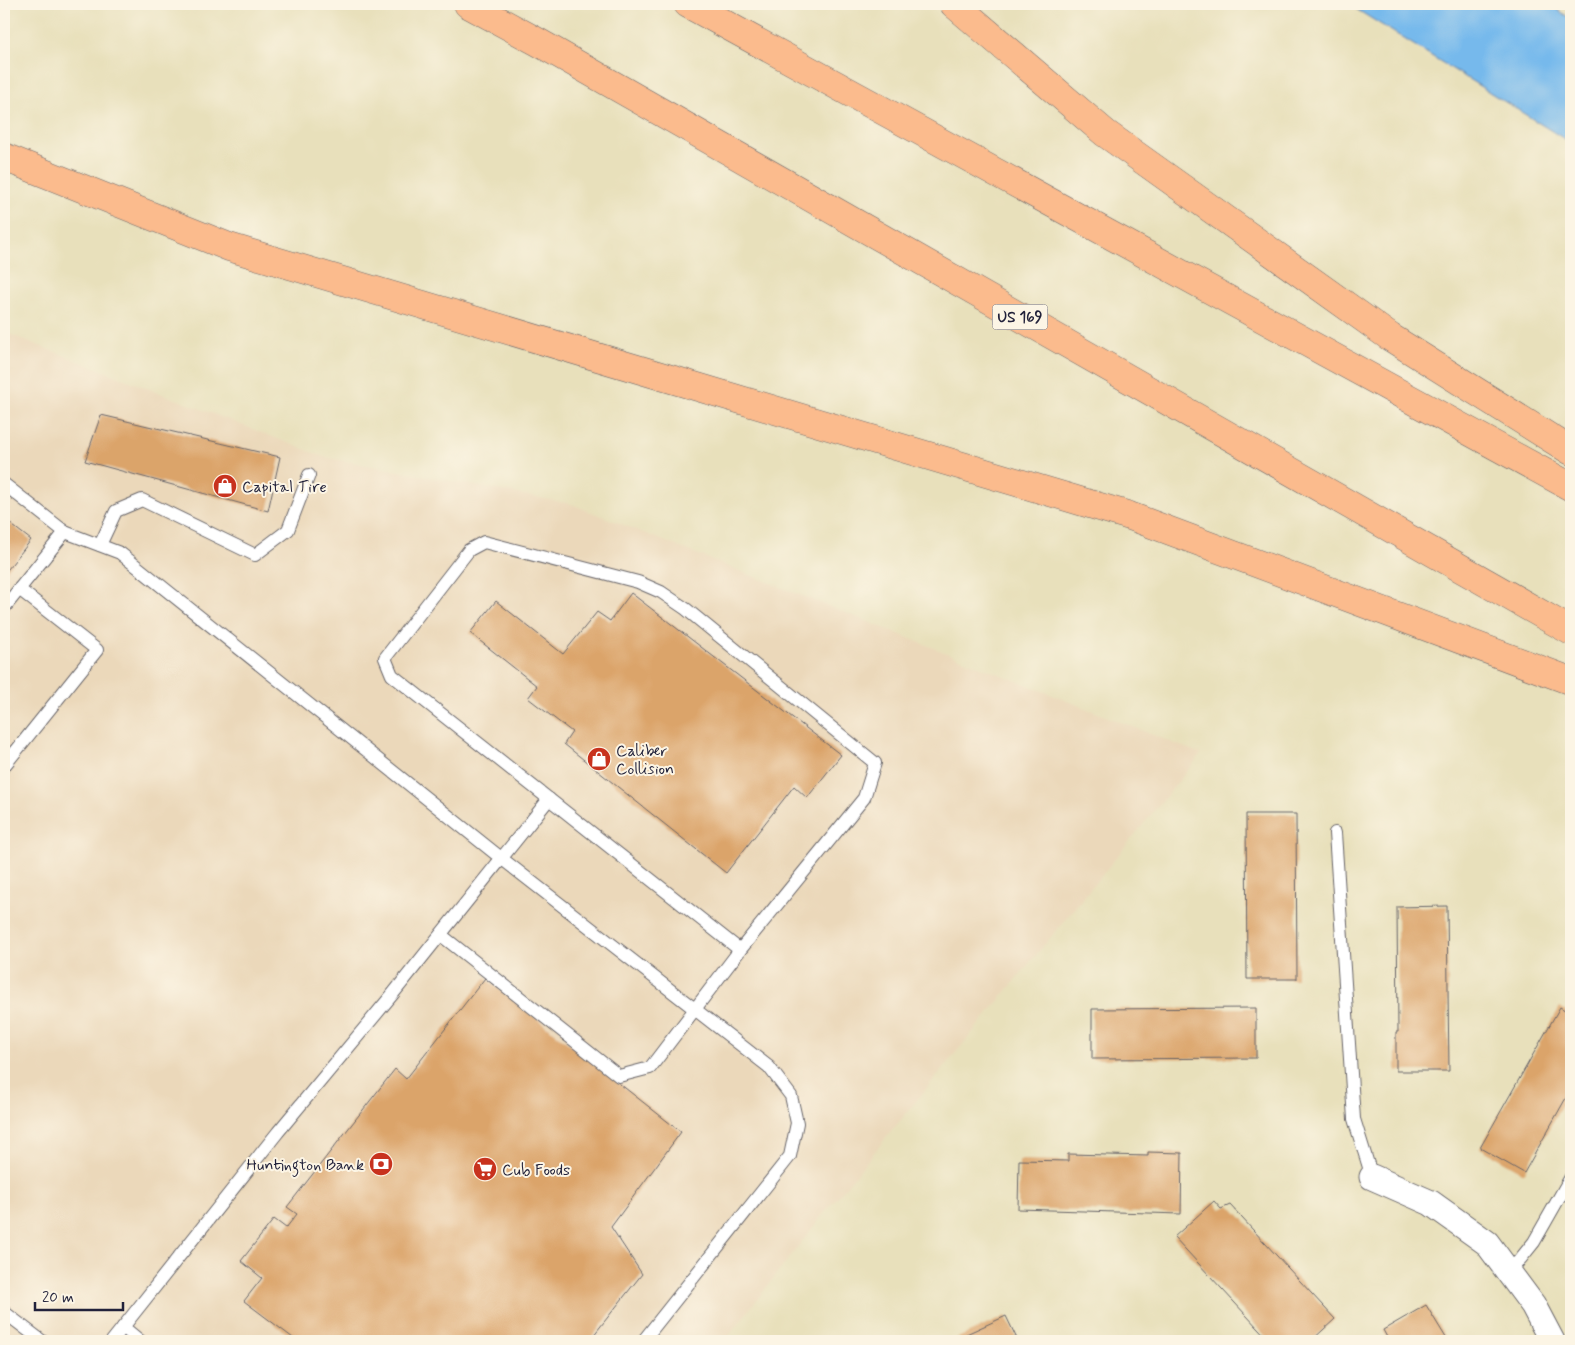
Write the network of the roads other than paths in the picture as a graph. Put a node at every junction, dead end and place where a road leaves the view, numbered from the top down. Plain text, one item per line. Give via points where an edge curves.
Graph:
1 (468, 4) edge
2 (688, 4) edge
3 (954, 4) edge
4 (4, 157) edge
5 (1571, 451) edge
6 (309, 475) dead end
7 (4, 484) edge
8 (1571, 487) edge
9 (65, 532) junction
10 (100, 545) junction
11 (19, 589) junction
12 (4, 608) edge
13 (1571, 631) edge
14 (1571, 681) edge
15 (4, 766) edge
16 (549, 799) junction
17 (1336, 833) dead end
18 (501, 858) junction
19 (441, 935) junction
20 (740, 950) junction
21 (694, 1009) junction
22 (1372, 1177) joint
23 (1571, 1177) edge
24 (1509, 1273) junction
25 (4, 1312) edge
26 (123, 1327) junction
27 (42, 1341) edge
28 (112, 1341) edge
29 (140, 1341) edge
30 (643, 1341) edge
31 (1552, 1341) edge

1 - 13 highway, US 169
2 - 8 highway
3 - 5 highway via 1105,133 1390,337
4 - 14 highway via 229,247 1130,516
6 - 10 lane via 288,530 255,555 142,500 116,511
7 - 9 lane
9 - 10 lane
9 - 11 lane
10 - 18 lane via 120,554
11 - 12 lane
11 - 15 lane via 97,650
16 - 18 lane
16 - 20 lane
16 - 20 lane via 392,676 385,658 469,550 484,542 638,582 661,592 875,763 864,798
17 - 22 lane via 1354,1119
18 - 19 lane
18 - 21 lane
19 - 21 lane via 620,1076 650,1068
19 - 26 lane
20 - 21 lane
21 - 30 lane via 769,1067 791,1096 797,1123 790,1156
22 - 24 street via 1431,1203 1487,1243
23 - 24 lane via 1534,1242
24 - 31 street via 1533,1305
25 - 27 lane
26 - 28 lane
26 - 29 lane

